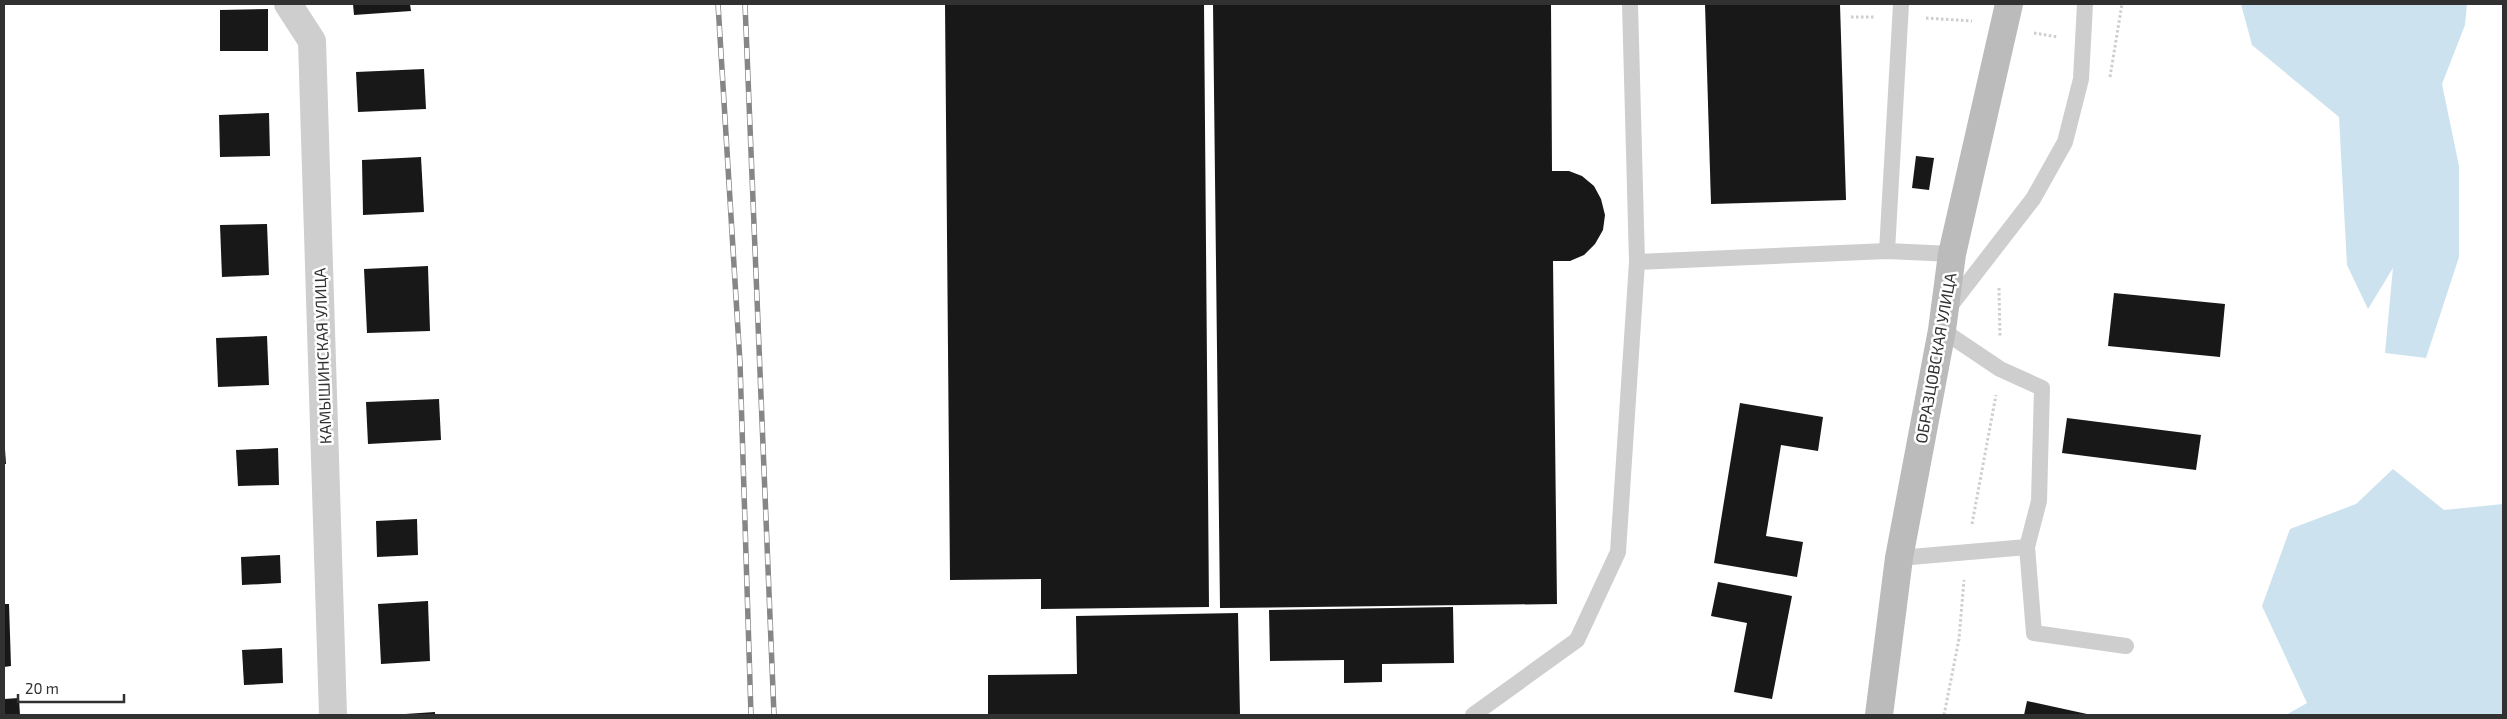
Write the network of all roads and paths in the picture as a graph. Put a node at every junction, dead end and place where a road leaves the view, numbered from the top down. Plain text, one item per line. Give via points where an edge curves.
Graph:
1 (288, 4) edge
2 (1630, 4) edge
3 (1901, 4) edge
4 (2009, 4) edge
5 (2085, 4) edge
6 (1887, 251) junction
7 (1952, 254) junction
8 (1637, 262) junction
9 (1943, 322) junction
10 (2026, 548) junction
11 (1899, 558) junction
12 (2126, 646) dead end
13 (333, 715) edge
14 (1473, 715) edge
15 (1879, 715) edge

1 - 13 street, КАМЫШИНСКАЯ УЛИЦА via 312,41
2 - 8 lane
3 - 6 lane
4 - 7 main road, ОБРАЗЦОВСКАЯ УЛИЦА
5 - 9 lane via 2081,79 2065,142 2033,199
6 - 7 lane
6 - 8 lane
7 - 9 main road, ОБРАЗЦОВСКАЯ УЛИЦА
8 - 14 lane via 1618,552 1577,640
9 - 10 lane via 2000,369 2042,388 2040,501
9 - 11 main road, ОБРАЗЦОВСКАЯ УЛИЦА
10 - 11 lane
10 - 12 lane via 2034,633
11 - 15 main road, ОБРАЗЦОВСКАЯ УЛИЦА

